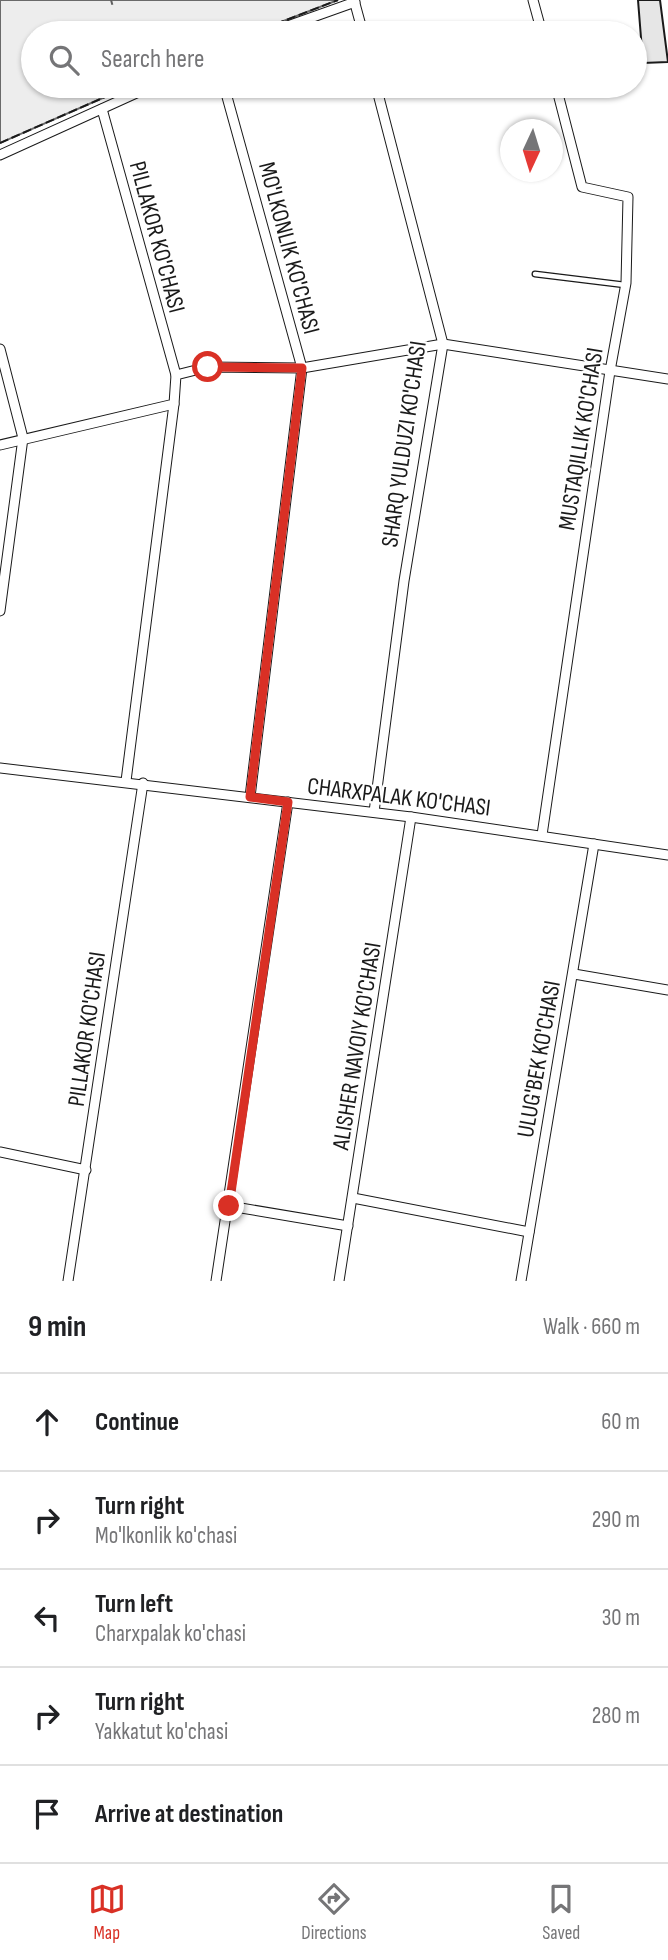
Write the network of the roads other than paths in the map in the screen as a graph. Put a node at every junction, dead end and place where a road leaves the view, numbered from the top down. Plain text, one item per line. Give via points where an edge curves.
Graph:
1 (533, 0) edge
2 (355, 1) edge
3 (301, 21) edge
4 (360, 21) edge
5 (539, 21) edge
6 (126, 98) edge
7 (227, 98) edge
8 (379, 98) edge
9 (558, 98) edge
10 (102, 109) junction
11 (0, 155) edge
12 (535, 274) dead end
13 (626, 285) junction
14 (443, 344) junction
15 (0, 349) edge
16 (302, 368) junction
17 (610, 371) junction
18 (176, 375) junction
19 (668, 379) edge
20 (174, 404) junction
21 (23, 438) junction
22 (0, 445) edge
23 (0, 611) edge
24 (0, 768) edge
25 (126, 781) junction
26 (143, 783) junction
27 (250, 797) junction
28 (288, 802) junction
29 (374, 812) junction
30 (411, 817) junction
31 (542, 835) junction
32 (594, 844) junction
33 (668, 855) edge
34 (573, 974) junction
35 (668, 989) edge
36 (0, 1152) edge
37 (86, 1170) junction
38 (353, 1198) junction
39 (229, 1206) junction
40 (348, 1226) junction
41 (529, 1232) junction
42 (68, 1281) edge
43 (216, 1281) edge
44 (340, 1281) edge
45 (522, 1281) edge

1 - 5 street
2 - 3 street
2 - 4 street
6 - 10 street
7 - 16 street, MO'LKONLIK KO'CHASI
8 - 14 street, SHARQ YULDUZI KO'CHASI
9 - 13 street, MUSTAQILLIK KO'CHASI via 582,187 628,197
10 - 11 street
10 - 18 street, PILLAKOR KO'CHASI
12 - 13 lane
13 - 17 street, MUSTAQILLIK KO'CHASI
14 - 16 street
14 - 17 street
14 - 29 street, SHARQ YULDUZI KO'CHASI via 404,581
15 - 21 street
16 - 18 street via 208,367
16 - 27 street, MO'LKONLIK KO'CHASI
17 - 19 street
17 - 31 street, MUSTAQILLIK KO'CHASI
18 - 20 street, PILLAKOR KO'CHASI
20 - 21 street
20 - 25 street
21 - 22 street
21 - 23 street
24 - 25 street, CHARXPALAK KO'CHASI
25 - 26 street, CHARXPALAK KO'CHASI
26 - 27 street, CHARXPALAK KO'CHASI
26 - 37 street, PILLAKOR KO'CHASI
27 - 28 street, CHARXPALAK KO'CHASI
28 - 29 street, CHARXPALAK KO'CHASI
28 - 39 street
29 - 30 street, CHARXPALAK KO'CHASI
30 - 31 street, CHARXPALAK KO'CHASI
30 - 38 street, ALISHER NAVOIY KO'CHASI
31 - 32 street, CHARXPALAK KO'CHASI
32 - 33 street, CHARXPALAK KO'CHASI
32 - 34 street, ULUG'BEK KO'CHASI
34 - 35 street
34 - 41 street, ULUG'BEK KO'CHASI
36 - 37 street
37 - 42 street, PILLAKOR KO'CHASI
38 - 40 street, ALISHER NAVOIY KO'CHASI
38 - 41 street
39 - 40 street
39 - 43 street
40 - 44 street, ALISHER NAVOIY KO'CHASI
41 - 45 street, ULUG'BEK KO'CHASI

